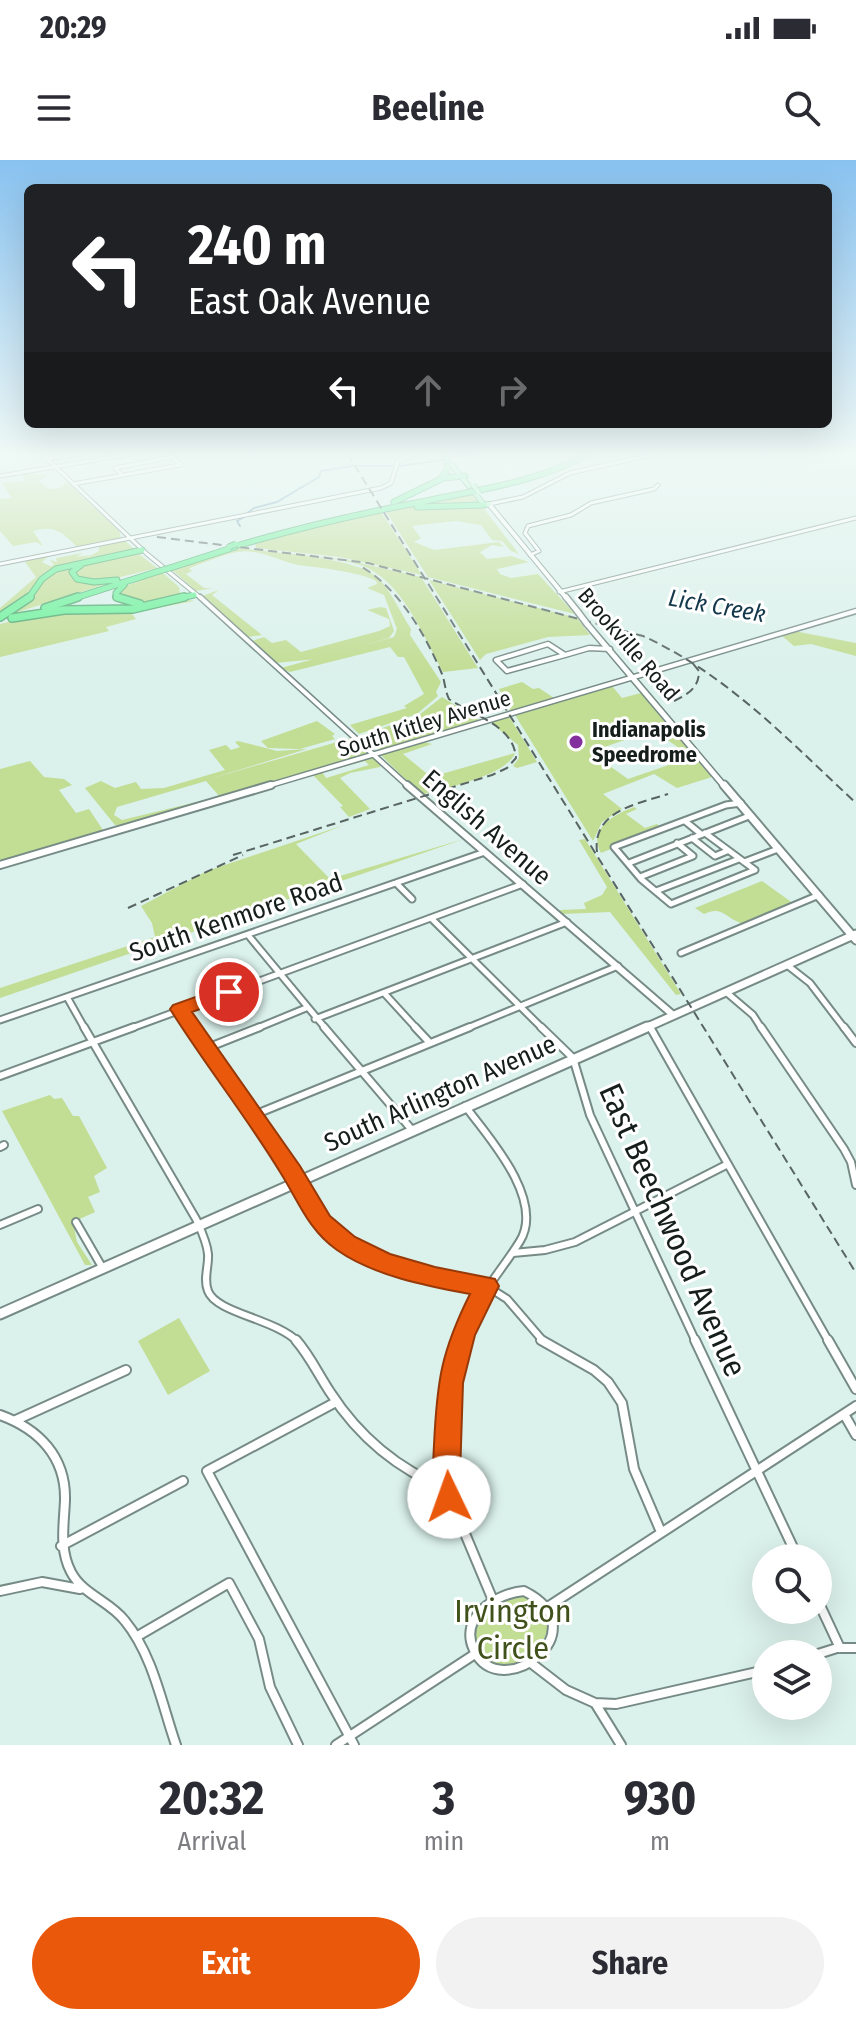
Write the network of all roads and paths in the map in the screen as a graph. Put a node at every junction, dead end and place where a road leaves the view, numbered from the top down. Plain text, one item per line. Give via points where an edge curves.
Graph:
1 (118, 527) edge
2 (186, 527) edge
3 (302, 527) edge
4 (504, 527) edge
5 (528, 527) edge
6 (820, 527) edge
7 (130, 538) junction
8 (142, 550) junction
9 (131, 552) junction
10 (529, 556) junction
11 (0, 564) edge
12 (172, 568) junction
13 (153, 571) junction
14 (183, 586) junction
15 (559, 592) junction
16 (197, 597) junction
17 (175, 598) junction
18 (856, 611) edge
19 (12, 618) junction
20 (0, 619) edge
21 (610, 649) junction
22 (566, 655) junction
23 (634, 677) junction
24 (375, 754) junction
25 (741, 803) junction
26 (750, 815) junction
27 (684, 821) junction
28 (703, 833) junction
29 (691, 838) junction
30 (677, 843) junction
31 (779, 849) junction
32 (728, 851) junction
33 (485, 852) junction
34 (742, 860) junction
35 (629, 863) junction
36 (0, 865) edge
37 (640, 877) junction
38 (396, 883) junction
39 (523, 884) junction
40 (656, 891) junction
41 (819, 895) junction
42 (412, 899) dead end
43 (671, 904) junction
44 (678, 909) dead end
45 (431, 918) junction
46 (567, 922) junction
47 (247, 935) junction
48 (855, 936) edge
49 (681, 953) dead end
50 (473, 959) junction
51 (787, 965) junction
52 (618, 966) junction
53 (278, 974) junction
54 (726, 992) junction
55 (385, 993) junction
56 (67, 997) junction
57 (520, 1006) junction
58 (306, 1008) junction
59 (180, 1009) junction
60 (672, 1014) junction
61 (315, 1019) junction
62 (0, 1020) edge
63 (648, 1024) junction
64 (93, 1042) junction
65 (430, 1043) junction
66 (856, 1043) edge
67 (207, 1048) junction
68 (573, 1058) junction
69 (364, 1071) junction
70 (0, 1076) edge
71 (465, 1106) junction
72 (254, 1115) junction
73 (412, 1130) junction
74 (852, 1156) edge
75 (728, 1164) junction
76 (297, 1181) junction
77 (856, 1185) edge
78 (38, 1209) dead end
79 (635, 1211) junction
80 (76, 1222) dead end
81 (0, 1225) edge
82 (199, 1225) junction
83 (512, 1253) junction
84 (102, 1268) junction
85 (487, 1286) junction
86 (0, 1314) edge
87 (126, 1370) dead end
88 (856, 1389) edge
89 (336, 1402) junction
90 (856, 1406) edge
91 (844, 1414) junction
92 (0, 1415) edge
93 (15, 1420) junction
94 (856, 1435) edge
95 (756, 1471) junction
96 (183, 1481) dead end
97 (447, 1489) junction
98 (661, 1532) junction
99 (791, 1544) edge
100 (61, 1546) junction
101 (80, 1589) junction
102 (0, 1591) edge
103 (492, 1598) junction
104 (549, 1606) junction
105 (829, 1624) edge
106 (136, 1637) junction
107 (840, 1648) junction
108 (856, 1648) edge
109 (832, 1650) edge
110 (475, 1654) junction
111 (531, 1663) junction
112 (752, 1673) edge
113 (595, 1703) junction
114 (352, 1741) edge
115 (176, 1745) edge
116 (298, 1745) edge
117 (336, 1745) edge
118 (621, 1745) edge

1 - 7 street
2 - 7 street
3 - 12 highway
4 - 10 main road, Brookville Road
5 - 10 street via 525,533 539,551
6 - 15 street
7 - 8 street
7 - 11 street
8 - 9 highway
8 - 13 street
9 - 13 highway via 85,563 72,575 100,582
9 - 20 highway via 55,570 25,603
10 - 15 main road, Brookville Road
12 - 13 highway, bridge
12 - 14 street, English Avenue
13 - 17 highway via 121,587 117,598 137,604
13 - 19 highway
13 - 20 highway
14 - 16 street, English Avenue
14 - 17 highway
15 - 21 main road, Brookville Road, bridge
16 - 17 highway
16 - 19 highway via 133,609 64,610
16 - 24 street, English Avenue
18 - 23 street, South Kitley Avenue
19 - 20 highway
21 - 22 street
21 - 23 main road, Brookville Road
22 - 22 street via 505,671 496,659 548,644
23 - 24 street, South Kitley Avenue
23 - 25 main road, Brookville Road
24 - 33 street, English Avenue
24 - 36 street, South Kitley Avenue
25 - 26 main road, Brookville Road
25 - 27 street
26 - 28 street
26 - 31 main road, Brookville Road
27 - 28 street
27 - 35 street via 614,847
28 - 29 street
28 - 32 street
29 - 30 street
29 - 32 street via 715,856
30 - 35 street
30 - 37 street via 693,856
31 - 34 street
31 - 41 main road, Brookville Road
32 - 34 street
33 - 38 street, South Kenmore Road
33 - 39 street, English Avenue
34 - 40 street
34 - 43 street via 755,870
35 - 37 street
37 - 40 street
38 - 42 street
38 - 47 street, South Kenmore Road
39 - 45 street
39 - 46 street, English Avenue
40 - 43 street
41 - 48 main road, Brookville Road
41 - 49 street
43 - 44 street
45 - 50 street, East Beechwood Avenue
45 - 53 street
46 - 50 street
46 - 52 street, English Avenue
47 - 53 street
47 - 56 street, South Kenmore Road
48 - 51 main road, South Arlington Avenue
50 - 55 street
50 - 57 street, East Beechwood Avenue
51 - 54 main road, South Arlington Avenue
51 - 66 street via 813,987
52 - 57 street
52 - 60 street, English Avenue
53 - 58 street
53 - 59 street
54 - 60 main road, South Arlington Avenue
54 - 74 street via 753,1015
55 - 61 street
55 - 65 street
56 - 62 street, South Kenmore Road
56 - 64 street
57 - 65 street
57 - 68 street, East Beechwood Avenue
58 - 61 street
58 - 67 street
59 - 64 street
59 - 67 street
60 - 63 main road, South Arlington Avenue
61 - 69 street
63 - 68 main road, South Arlington Avenue
63 - 75 street
64 - 70 street
64 - 82 street
65 - 69 street
67 - 72 street
68 - 71 main road, South Arlington Avenue
68 - 79 street, East Beechwood Avenue via 590,1115
69 - 72 street
69 - 73 street
71 - 73 main road, South Arlington Avenue
71 - 83 street via 504,1156 526,1207 523,1236
72 - 76 street
73 - 76 main road, South Arlington Avenue
74 - 77 street
75 - 79 street
75 - 88 street
76 - 82 main road, South Arlington Avenue
76 - 85 street via 322,1223 351,1247 413,1272
78 - 81 street
79 - 83 street via 570,1244
79 - 95 street, East Beechwood Avenue
80 - 84 street
82 - 84 main road, South Arlington Avenue
82 - 89 street via 207,1249 210,1296 221,1307 262,1318 291,1335
83 - 85 street
84 - 86 main road, South Arlington Avenue
85 - 97 street via 462,1334 452,1369
85 - 98 street via 507,1299 538,1338 594,1370 616,1392 627,1420 634,1469
87 - 93 street
89 - 97 street via 377,1450
89 - 114 street via 207,1471
90 - 91 street
91 - 94 street
91 - 95 street
92 - 93 street
93 - 100 street via 43,1438 59,1464 65,1496
95 - 98 street
95 - 99 street, East Beechwood Avenue
96 - 100 street
97 - 103 street
98 - 104 street
100 - 101 street
101 - 102 street via 42,1582
101 - 106 street via 115,1610
103 - 104 street via 524,1591
103 - 110 street via 473,1624
104 - 111 street via 550,1640
105 - 107 street
106 - 115 street
106 - 116 street via 229,1583 259,1639 270,1687
107 - 108 street
107 - 109 street
110 - 111 street via 497,1669 515,1670
110 - 114 street
111 - 113 street via 559,1686
112 - 113 street via 630,1701
113 - 118 street
114 - 117 street

